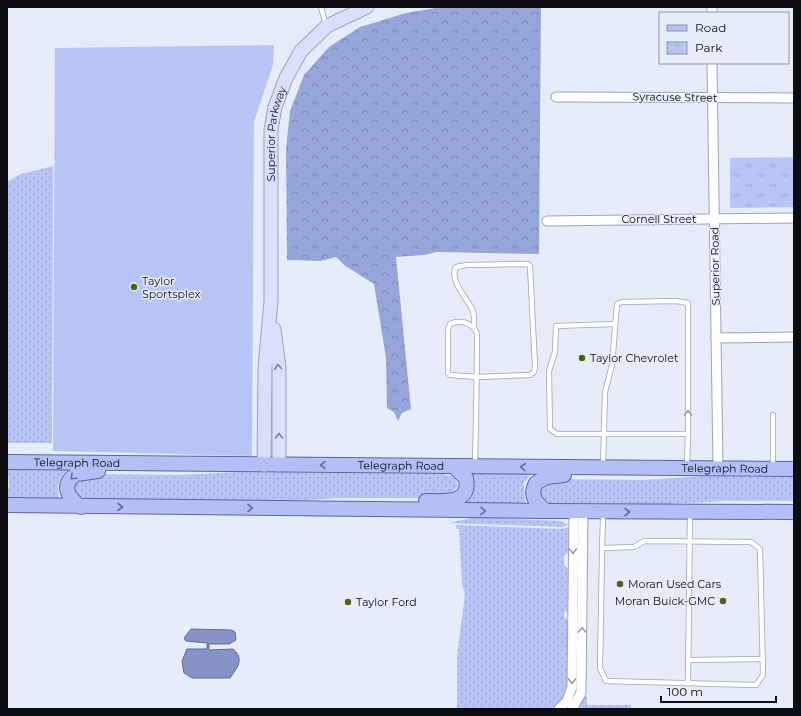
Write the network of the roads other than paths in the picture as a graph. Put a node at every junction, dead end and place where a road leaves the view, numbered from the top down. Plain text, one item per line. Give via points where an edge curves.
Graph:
1 (321, 7) edge
2 (367, 7) edge
3 (327, 26) junction
4 (712, 64) edge
5 (556, 97) dead end
6 (712, 98) junction
7 (794, 98) edge
8 (794, 218) edge
9 (714, 219) junction
10 (547, 221) dead end
11 (271, 301) junction
12 (615, 324) junction
13 (474, 326) junction
14 (794, 337) edge
15 (716, 338) junction
16 (477, 377) junction
17 (773, 415) dead end
18 (604, 434) junction
19 (688, 434) junction
20 (7, 462) edge
21 (221, 464) junction
22 (264, 465) junction
23 (279, 465) junction
24 (453, 466) junction
25 (475, 466) junction
26 (603, 468) junction
27 (687, 468) junction
28 (718, 468) junction
29 (773, 469) junction
30 (794, 469) edge
31 (794, 504) edge
32 (7, 505) edge
33 (81, 507) junction
34 (308, 509) junction
35 (546, 511) junction
36 (578, 512) junction
37 (603, 512) junction
38 (690, 512) junction
39 (794, 512) edge
40 (691, 541) junction
41 (602, 548) junction
42 (577, 614) junction
43 (688, 660) junction
44 (762, 660) junction
45 (688, 683) junction
46 (559, 709) edge
47 (572, 709) edge

1 - 3 lane
2 - 3 main road, Superior Parkway
3 - 11 main road, Superior Parkway via 301,51 286,78 271,130
4 - 6 street, Superior Road
5 - 6 street, Syracuse Street
6 - 7 street, Syracuse Street
6 - 9 street, Superior Road
8 - 9 street, Cornell Street
9 - 10 street, Cornell Street
9 - 15 street, Superior Road
11 - 22 main road, Superior Parkway via 265,367
23 -> 11 main road, Superior Parkway via 279,367
12 - 18 lane via 612,364 604,392
12 - 18 lane via 556,326 555,352 549,371 552,432
19 -> 12 lane via 688,304 676,301 622,302 616,306
13 - 16 lane via 477,333
13 - 16 lane via 461,321 450,324 448,373 453,377
13 - 16 lane via 472,308 460,293 455,275 456,267 528,264 534,372 530,375
14 - 15 street
15 - 28 street, Superior Road
16 - 25 lane
17 - 29 lane
18 - 19 lane
18 - 26 lane
19 - 27 lane
20 - 21 main road, Telegraph Road
21 - 22 main road, Telegraph Road
21 -> 33 main road via 200,471 80,472 71,477 67,488 70,498
22 - 23 main road, Telegraph Road
24 -> 23 main road, Telegraph Road
24 - 25 main road, Telegraph Road
24 - 34 main road via 463,474 467,484 464,494 454,500 348,500
26 -> 25 main road, Telegraph Road
26 - 27 main road, Telegraph Road
27 - 28 main road, Telegraph Road
27 - 35 main road via 668,475 546,477 536,483 533,495 535,501
28 - 29 main road, Telegraph Road
29 - 30 main road, Telegraph Road
31 - 38 main road via 726,505
32 - 33 main road
33 -> 34 main road
34 -> 35 main road
35 - 36 main road
36 - 37 main road
36 - 42 street
37 -> 38 main road
37 - 41 lane
38 - 39 main road
38 - 40 lane
40 - 41 lane via 644,541 634,548
40 - 43 lane
40 - 44 lane via 752,542 760,549
41 - 45 lane via 600,668 606,681
42 -> 46 street via 572,687 568,701
47 -> 42 street via 581,693
43 - 44 lane
43 - 45 lane
44 - 45 lane via 763,675 756,685

